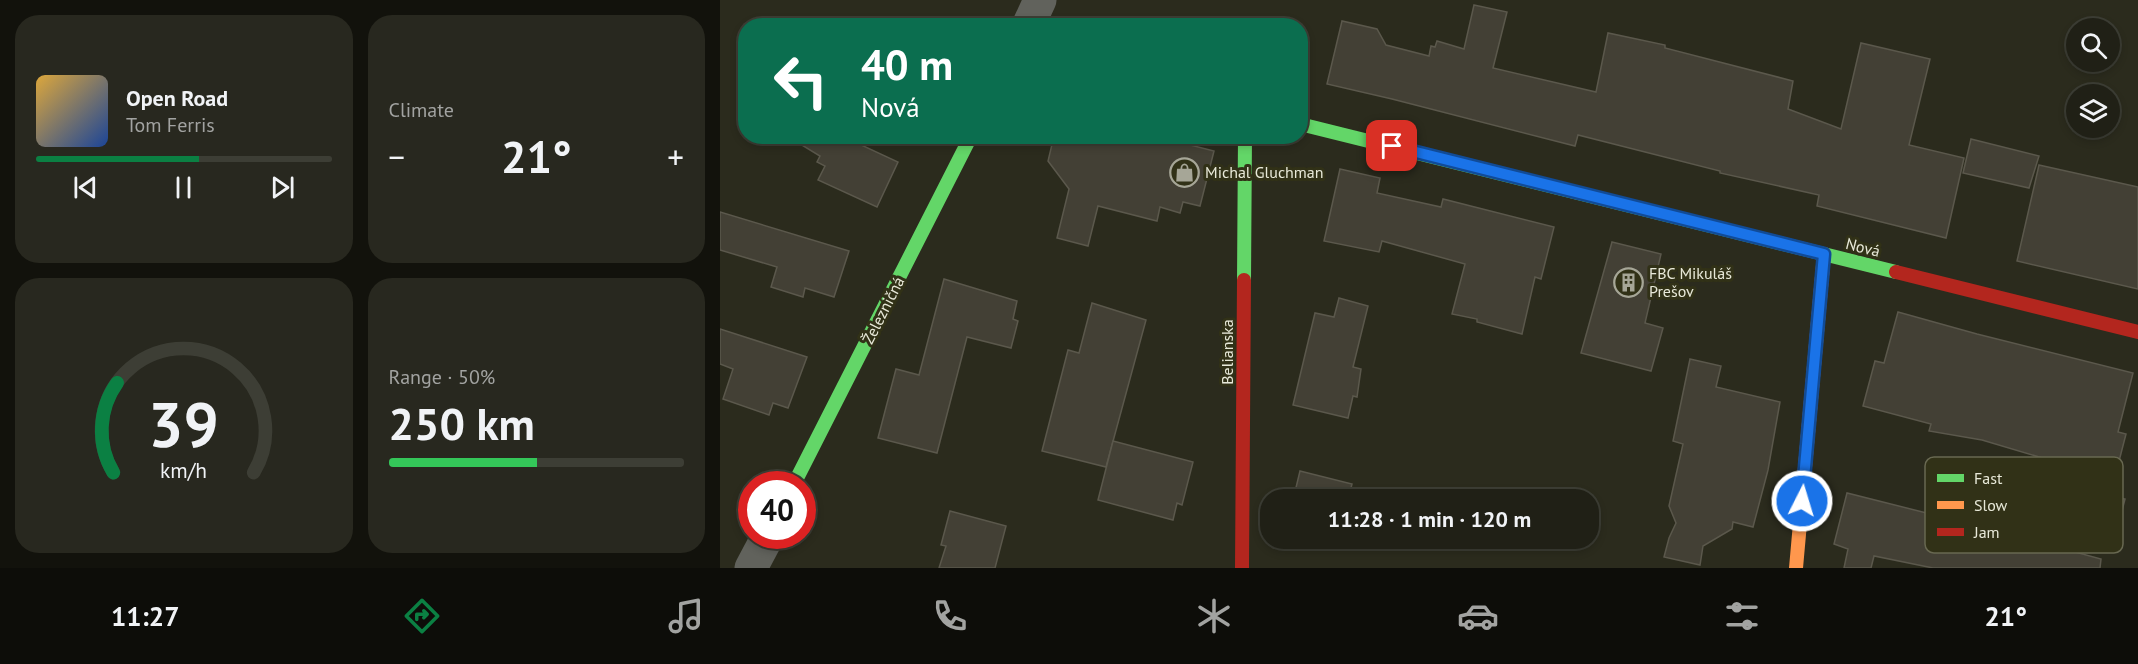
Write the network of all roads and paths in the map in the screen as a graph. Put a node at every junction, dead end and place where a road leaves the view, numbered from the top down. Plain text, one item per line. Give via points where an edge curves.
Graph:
1 (1041, 0) edge
2 (1032, 18) edge
3 (1308, 126) edge
4 (967, 144) edge
5 (1245, 144) edge
6 (1824, 254) junction
7 (2138, 332) edge
8 (801, 471) edge
9 (761, 549) edge
10 (751, 568) edge
11 (1242, 568) edge
12 (1796, 568) edge

1 - 2 street
3 - 6 street, Nová
4 - 8 street, Železničná
5 - 11 street, Belianska
6 - 7 street, Nová
6 - 12 street
9 - 10 street

